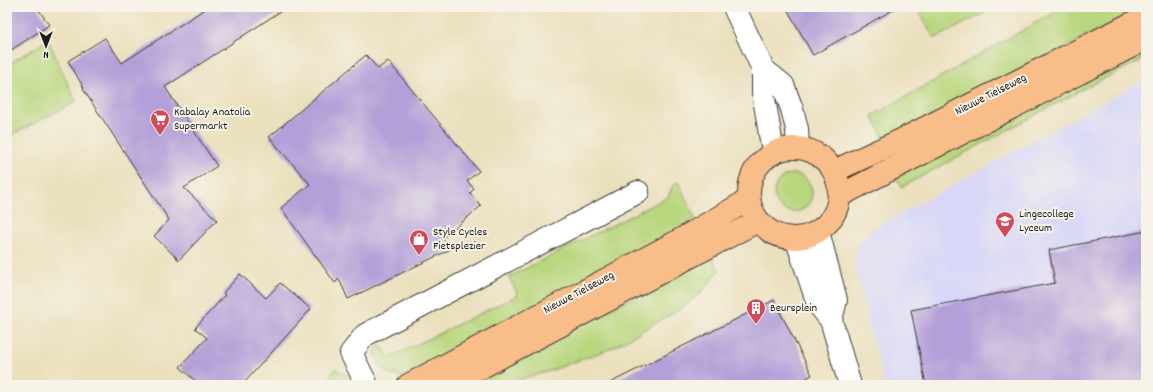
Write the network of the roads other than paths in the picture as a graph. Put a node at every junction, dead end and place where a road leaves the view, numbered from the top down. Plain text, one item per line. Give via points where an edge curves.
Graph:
1 (734, 7) edge
2 (1146, 16) edge
3 (1146, 39) edge
4 (763, 69) junction
5 (798, 148) junction
6 (773, 152) junction
7 (834, 171) junction
8 (638, 192) dead end
9 (839, 196) junction
10 (748, 200) junction
11 (758, 221) junction
12 (818, 231) junction
13 (796, 238) junction
14 (831, 320) junction
15 (368, 385) edge
16 (408, 385) edge
17 (448, 385) edge
18 (850, 385) edge

1 - 4 street
2 - 7 main road, Nieuwe Tielseweg
3 - 9 main road, Nieuwe Tielseweg
4 - 5 street via 783,85 792,108
4 - 6 street via 763,92
5 - 6 main road via 785,148
5 - 7 main road via 821,156
6 - 10 main road via 754,172 748,188
7 - 9 main road
8 - 15 street via 365,335 351,353
9 - 12 main road via 834,214
10 - 11 main road
10 - 16 main road, Nieuwe Tielseweg via 676,242
11 - 13 main road via 775,235
11 - 17 main road, Nieuwe Tielseweg
12 - 13 main road
12 - 14 street via 836,300
13 - 14 street via 818,304
14 - 18 street

